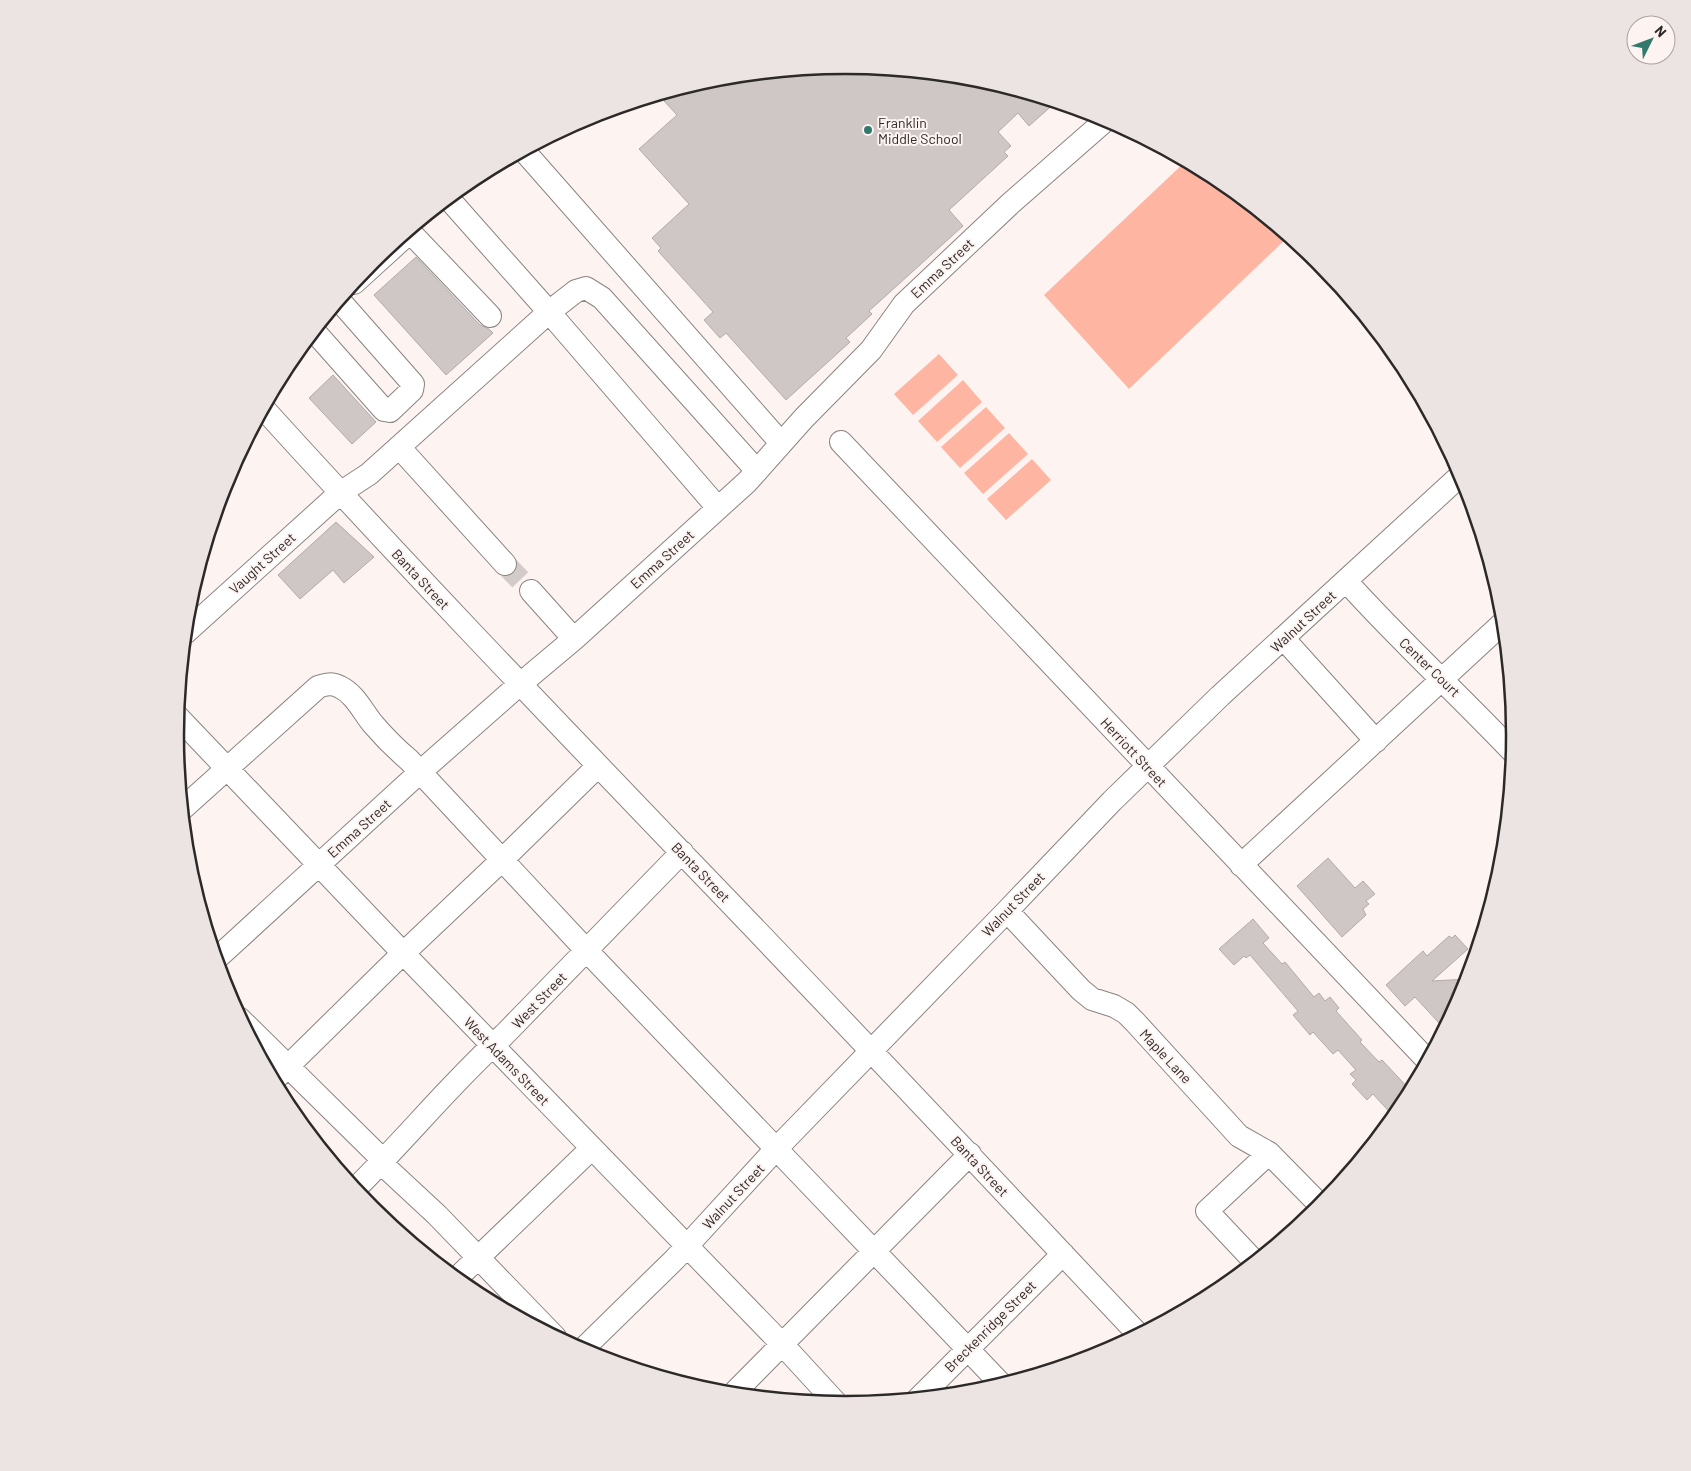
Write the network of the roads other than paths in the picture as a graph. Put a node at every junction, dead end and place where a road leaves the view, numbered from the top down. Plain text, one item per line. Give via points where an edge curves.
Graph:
1 (1101, 125) edge
2 (528, 155) edge
3 (453, 203) edge
4 (413, 235) edge
5 (343, 305) edge
6 (549, 312) junction
7 (490, 316) dead end
8 (318, 336) edge
9 (268, 413) edge
10 (841, 442) dead end
11 (781, 443) junction
12 (399, 447) junction
13 (757, 471) junction
14 (1456, 480) edge
15 (340, 493) junction
16 (718, 508) junction
17 (505, 564) tunnel mouth
18 (1346, 581) junction
19 (531, 591) tunnel mouth
20 (193, 626) edge
21 (1499, 628) edge
22 (1283, 638) junction
23 (574, 639) junction
24 (1440, 680) junction
25 (520, 684) junction
26 (184, 724) edge
27 (1376, 741) junction
28 (1507, 745) edge
29 (598, 766) junction
30 (1148, 766) junction
31 (227, 768) junction
32 (419, 773) junction
33 (187, 804) edge
34 (682, 852) junction
35 (502, 860) junction
36 (319, 864) junction
37 (1241, 865) junction
38 (1007, 911) junction
39 (587, 951) junction
40 (403, 953) junction
41 (221, 954) edge
42 (492, 1046) junction
43 (870, 1051) junction
44 (265, 1052) edge
45 (1424, 1057) edge
46 (281, 1074) edge
47 (592, 1148) junction
48 (776, 1149) junction
49 (1270, 1153) junction
50 (970, 1154) junction
51 (382, 1162) junction
52 (359, 1184) edge
53 (1316, 1200) edge
54 (686, 1246) junction
55 (874, 1251) junction
56 (1062, 1254) junction
57 (478, 1258) junction
58 (1252, 1258) edge
59 (461, 1274) edge
60 (541, 1323) edge
61 (1135, 1330) edge
62 (782, 1344) junction
63 (587, 1345) edge
64 (967, 1349) junction
65 (997, 1380) edge
66 (738, 1389) edge
67 (924, 1393) edge
68 (830, 1397) edge

1 - 11 street, Emma Street via 1011,203 904,304 871,350
2 - 11 street
3 - 6 street
4 - 7 street
5 - 8 street via 413,384 412,390 390,411 384,410
6 - 12 street, Vaught Street
6 - 13 street, Vaught Street via 576,291 586,288 602,298
6 - 16 street
9 - 15 street, Banta Street
10 - 30 street, Herriott Street
11 - 13 street, Emma Street
12 - 15 street, Vaught Street via 369,474
12 - 17 street
13 - 16 street, Emma Street
14 - 18 street, Walnut Street
15 - 20 street, Vaught Street
15 - 25 street, Banta Street
16 - 23 street, Emma Street
18 - 22 street, Walnut Street
18 - 24 street, Center Court
19 - 23 street
21 - 24 street
22 - 27 street
22 - 30 street, Walnut Street
23 - 25 street, Emma Street
24 - 27 street
24 - 28 street, Center Court
25 - 29 street, Banta Street
25 - 32 street, Emma Street
26 - 31 street, West Adams Street
27 - 37 street
29 - 34 street, Banta Street
29 - 35 street
30 - 37 street, Herriott Street
30 - 38 street, Walnut Street
31 - 32 street via 318,687 332,684 350,694 372,723
31 - 33 street
31 - 36 street, West Adams Street
32 - 35 street
32 - 36 street, Emma Street
34 - 39 street, West Street
34 - 43 street, Banta Street
35 - 39 street
35 - 40 street
36 - 40 street, West Adams Street
36 - 41 street, Emma Street
37 - 45 street, Herriott Street
38 - 43 street, Walnut Street
38 - 49 street, Maple Lane via 1081,990 1092,999 1126,1014 1239,1136
39 - 42 street, West Street
39 - 48 street
40 - 42 street, West Adams Street
40 - 46 street
42 - 47 street, West Adams Street
42 - 51 street, West Street
43 - 48 street, Walnut Street
43 - 50 street, Banta Street
44 - 46 street
46 - 51 street
47 - 54 street, West Adams Street
47 - 57 street
48 - 54 street, Walnut Street
48 - 55 street
49 - 53 street, Maple Lane
49 - 58 street via 1207,1211
50 - 55 street
50 - 56 street, Banta Street
51 - 52 street, West Street
51 - 57 street
54 - 62 street, West Adams Street
54 - 63 street, Walnut Street
55 - 62 street
55 - 64 street
56 - 61 street, Banta Street
56 - 64 street, Breckenridge Street
57 - 59 street
57 - 60 street
62 - 66 street
62 - 68 street, West Adams Street
64 - 65 street
64 - 67 street, Breckenridge Street

